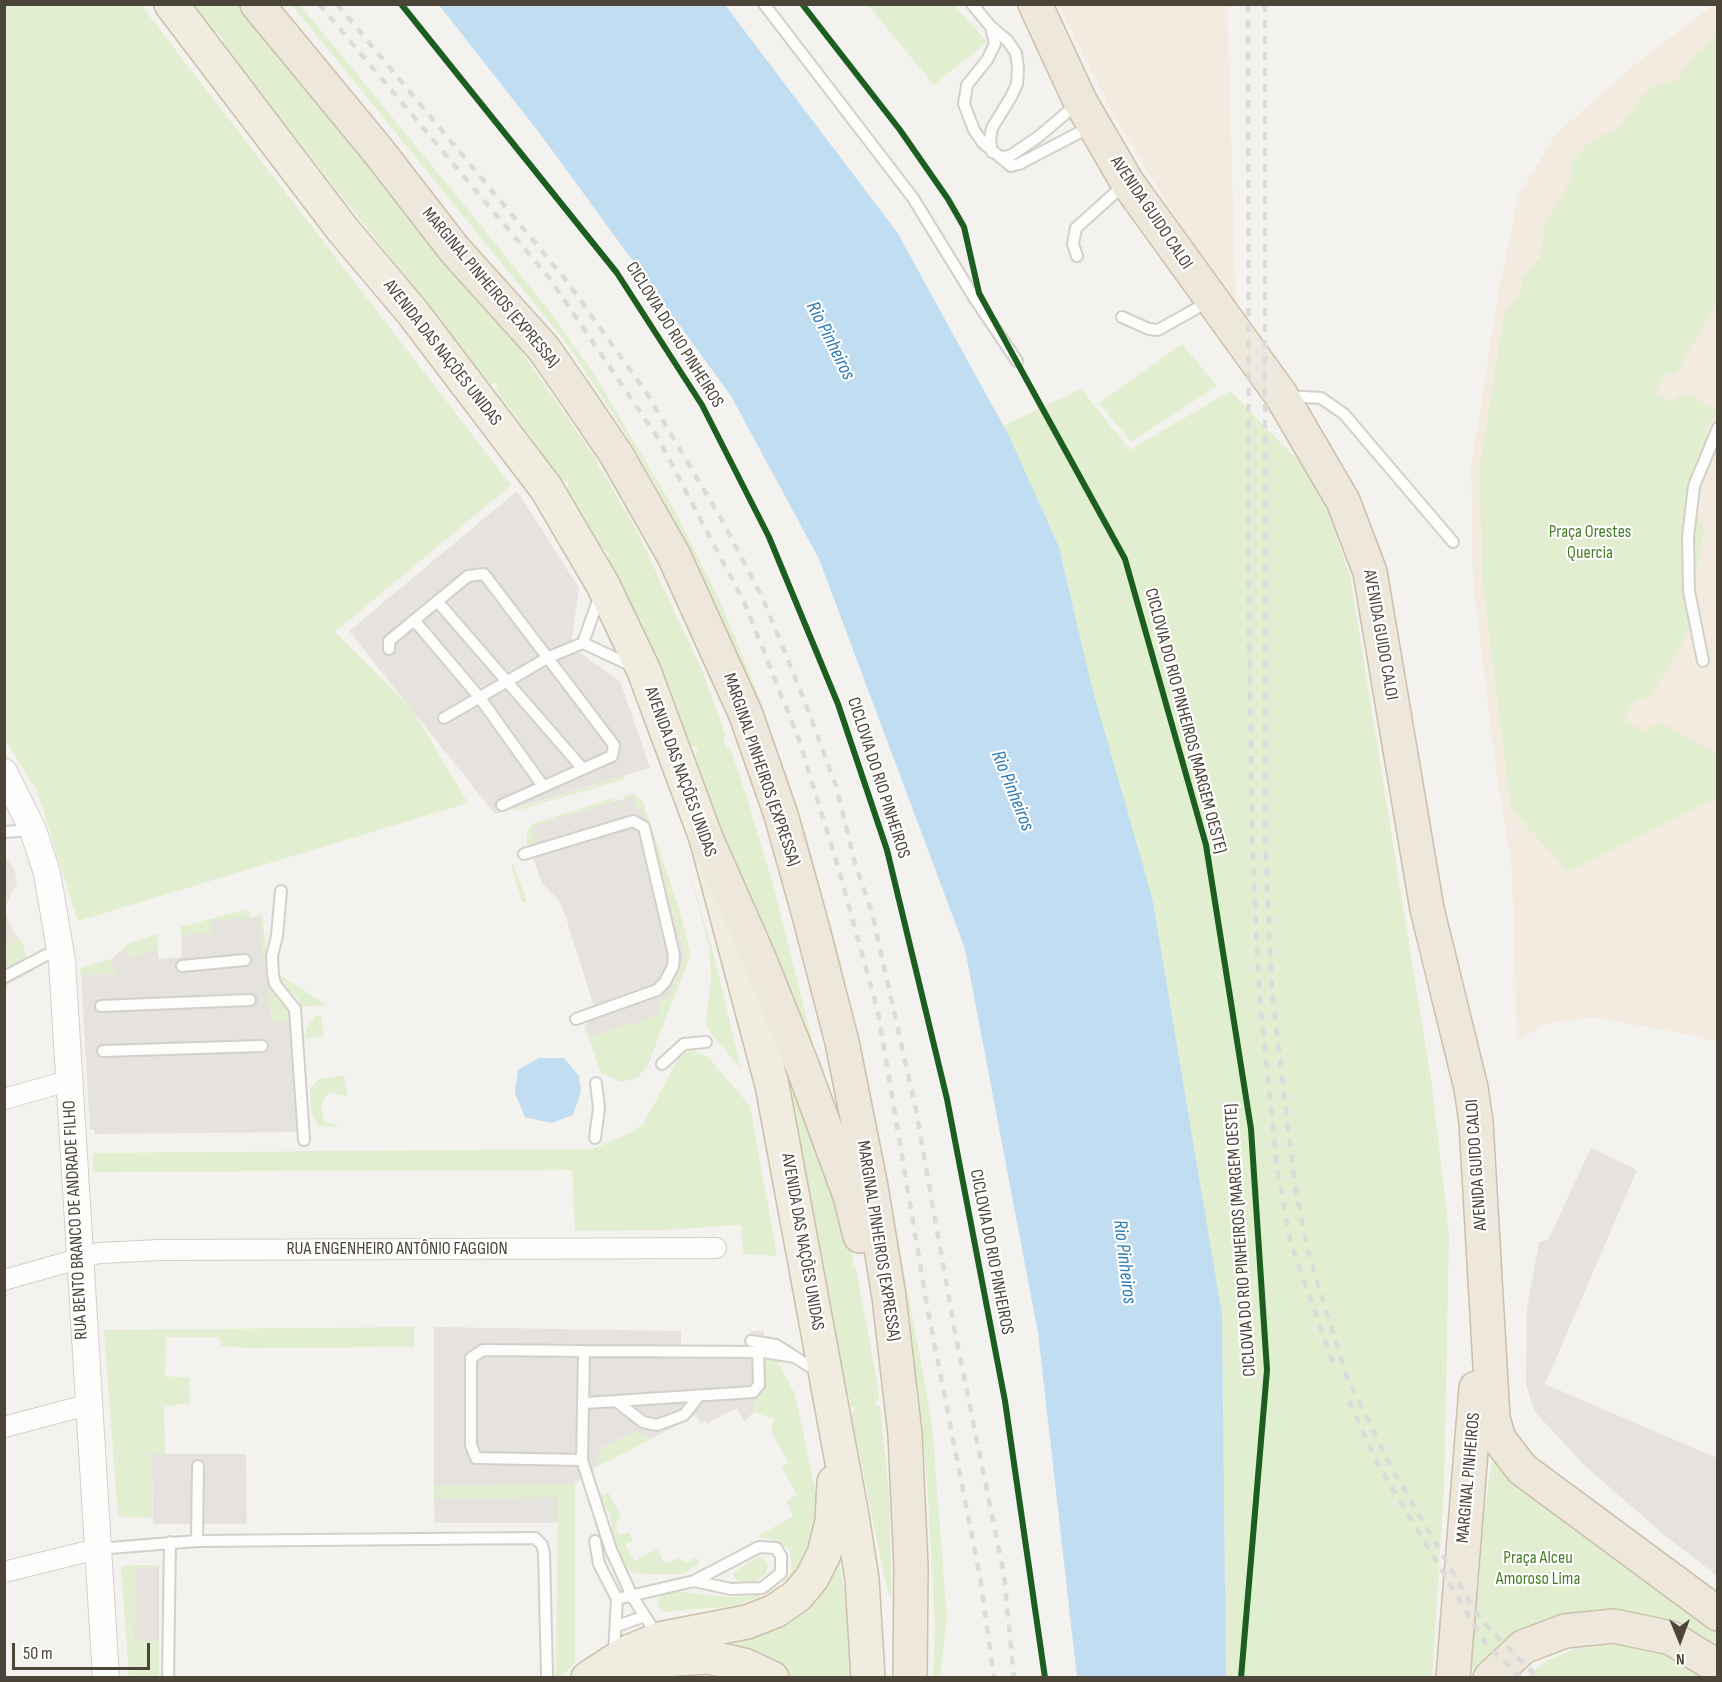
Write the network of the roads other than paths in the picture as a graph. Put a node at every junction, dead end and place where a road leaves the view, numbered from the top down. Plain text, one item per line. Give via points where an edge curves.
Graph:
1 (171, 4) edge
2 (257, 4) edge
3 (764, 4) edge
4 (972, 4) edge
5 (1035, 4) edge
6 (991, 27) junction
7 (1087, 113) junction
8 (992, 152) junction
9 (1002, 158) junction
10 (1127, 182) junction
11 (1077, 256) dead end
12 (1210, 301) junction
13 (1122, 317) dead end
14 (1017, 361) dead end
15 (1281, 395) junction
16 (1718, 428) edge
17 (1453, 542) dead end
18 (603, 585) junction
19 (437, 601) junction
20 (414, 620) junction
21 (583, 643) junction
22 (389, 649) dead end
23 (549, 657) junction
24 (1703, 661) dead end
25 (644, 671) junction
26 (506, 681) junction
27 (480, 698) junction
28 (444, 718) dead end
29 (583, 769) junction
30 (4, 772) edge
31 (543, 786) junction
32 (502, 805) dead end
33 (33, 830) junction
34 (4, 832) edge
35 (706, 838) junction
36 (524, 854) dead end
37 (281, 891) dead end
38 (60, 948) junction
39 (245, 960) dead end
40 (182, 966) dead end
41 (4, 977) edge
42 (250, 1000) dead end
43 (101, 1006) dead end
44 (576, 1019) dead end
45 (706, 1042) dead end
46 (262, 1046) dead end
47 (103, 1051) dead end
48 (662, 1065) dead end
49 (68, 1081) junction
50 (596, 1083) dead end
51 (4, 1099) edge
52 (595, 1138) dead end
53 (304, 1140) dead end
54 (717, 1248) dead end
55 (79, 1259) junction
56 (1485, 1279) junction
57 (4, 1280) edge
58 (751, 1341) dead end
59 (584, 1351) junction
60 (758, 1352) junction
61 (795, 1357) junction
62 (826, 1377) junction
63 (699, 1396) junction
64 (616, 1401) junction
65 (585, 1403) junction
66 (87, 1405) junction
67 (838, 1426) junction
68 (4, 1427) edge
69 (905, 1434) junction
70 (582, 1460) junction
71 (198, 1466) dead end
72 (197, 1541) junction
73 (595, 1541) dead end
74 (170, 1542) junction
75 (97, 1549) junction
76 (4, 1572) edge
77 (694, 1581) junction
78 (632, 1596) junction
79 (617, 1599) junction
80 (1718, 1614) edge
81 (617, 1626) junction
82 (652, 1627) junction
83 (1718, 1667) edge
84 (609, 1672) edge
85 (548, 1675) dead end
86 (106, 1677) edge
87 (168, 1677) edge
88 (772, 1677) edge
89 (868, 1677) edge
90 (910, 1677) edge
91 (1453, 1677) edge
92 (1490, 1677) edge

1 - 18 highway, AVENIDA DAS NAÇÕES UNIDAS via 546,488
2 - 69 highway, MARGINAL PINHEIROS (EXPRESSA) via 454,249 544,349 616,454 674,556 719,651 781,815 842,1042 873,1198
3 - 14 lane via 914,198
4 - 6 lane
5 - 7 highway, AVENIDA GUIDO CALOI
6 - 8 lane via 1007,40 1016,54 1018,68 1017,84 992,128
6 - 8 lane via 994,49 967,86 964,104 974,130
7 - 9 lane
7 - 9 lane via 1019,164 1011,166
7 - 10 highway, AVENIDA GUIDO CALOI
8 - 9 lane
10 - 11 lane via 1076,228 1073,244
10 - 12 highway, AVENIDA GUIDO CALOI
12 - 13 lane via 1158,330
12 - 15 highway, AVENIDA GUIDO CALOI
15 - 17 lane via 1321,398 1344,414
15 - 56 highway, AVENIDA GUIDO CALOI via 1343,501 1370,572 1425,899 1471,1088
16 - 24 lane via 1694,486 1688,537 1689,591
18 - 21 lane
18 - 25 highway, AVENIDA DAS NAÇÕES UNIDAS
19 - 20 lane
19 - 23 lane via 472,574 484,574
19 - 26 lane
20 - 22 lane via 389,641
20 - 27 lane
21 - 23 lane
21 - 25 lane
23 - 26 lane
23 - 29 lane via 614,745 612,756
25 - 35 highway, AVENIDA DAS NAÇÕES UNIDAS
26 - 27 lane
26 - 29 lane
27 - 28 lane
27 - 31 lane
29 - 31 lane
30 - 33 street, RUA BENTO BRANCO DE ANDRADE FILHO
31 - 32 lane
33 - 34 lane
33 - 38 street, RUA BENTO BRANCO DE ANDRADE FILHO via 47,873
35 - 62 highway, AVENIDA DAS NAÇÕES UNIDAS via 774,1094
35 - 69 highway via 764,969 850,1196
36 - 44 lane via 633,821 644,827 674,955 672,966 666,982 657,990
37 - 53 lane via 273,975 275,984 295,1009
38 - 41 lane
38 - 49 street, RUA BENTO BRANCO DE ANDRADE FILHO
39 - 40 lane
42 - 43 lane
45 - 48 lane via 684,1044
46 - 47 lane
49 - 51 street
49 - 55 street, RUA BENTO BRANCO DE ANDRADE FILHO
50 - 52 lane via 599,1108
54 - 55 street, RUA ENGENHEIRO ANTÔNIO FAGGION via 159,1250 99,1253
55 - 57 street, RUA ENGENHEIRO ANTÔNIO FAGGION
55 - 66 street, RUA BENTO BRANCO DE ANDRADE FILHO
56 - 80 highway via 1492,1418 1498,1439 1521,1469
56 - 91 highway, MARGINAL PINHEIROS
58 - 61 lane via 776,1345
59 - 60 lane
59 - 65 lane
59 - 70 lane via 483,1350 471,1358 471,1445 476,1458
60 - 61 lane
60 - 63 lane via 757,1390
61 - 62 lane
62 - 67 highway, AVENIDA DAS NAÇÕES UNIDAS
63 - 64 lane
63 - 64 lane via 684,1415 657,1425 643,1422
64 - 65 lane
65 - 70 lane
66 - 68 street
66 - 75 street, RUA BENTO BRANCO DE ANDRADE FILHO
67 - 82 highway via 832,1522 820,1562 797,1596 775,1611 747,1622
67 - 89 highway, AVENIDA DAS NAÇÕES UNIDAS via 862,1579
69 - 90 highway, MARGINAL PINHEIROS (EXPRESSA) via 911,1567
70 - 78 lane via 610,1550
71 - 72 lane
72 - 74 lane
72 - 85 lane via 535,1538 544,1553
73 - 79 lane via 599,1564
74 - 75 lane
74 - 87 lane
75 - 76 street
75 - 86 street, RUA BENTO BRANCO DE ANDRADE FILHO
77 - 77 lane via 731,1589 762,1588 781,1573 781,1556 776,1548 759,1547
77 - 78 lane
78 - 79 lane
78 - 82 lane
79 - 81 lane
81 - 82 lane
81 - 84 lane
82 - 84 highway
83 - 92 highway via 1671,1638 1614,1626 1565,1631 1523,1647
84 - 88 highway via 708,1657 744,1665

